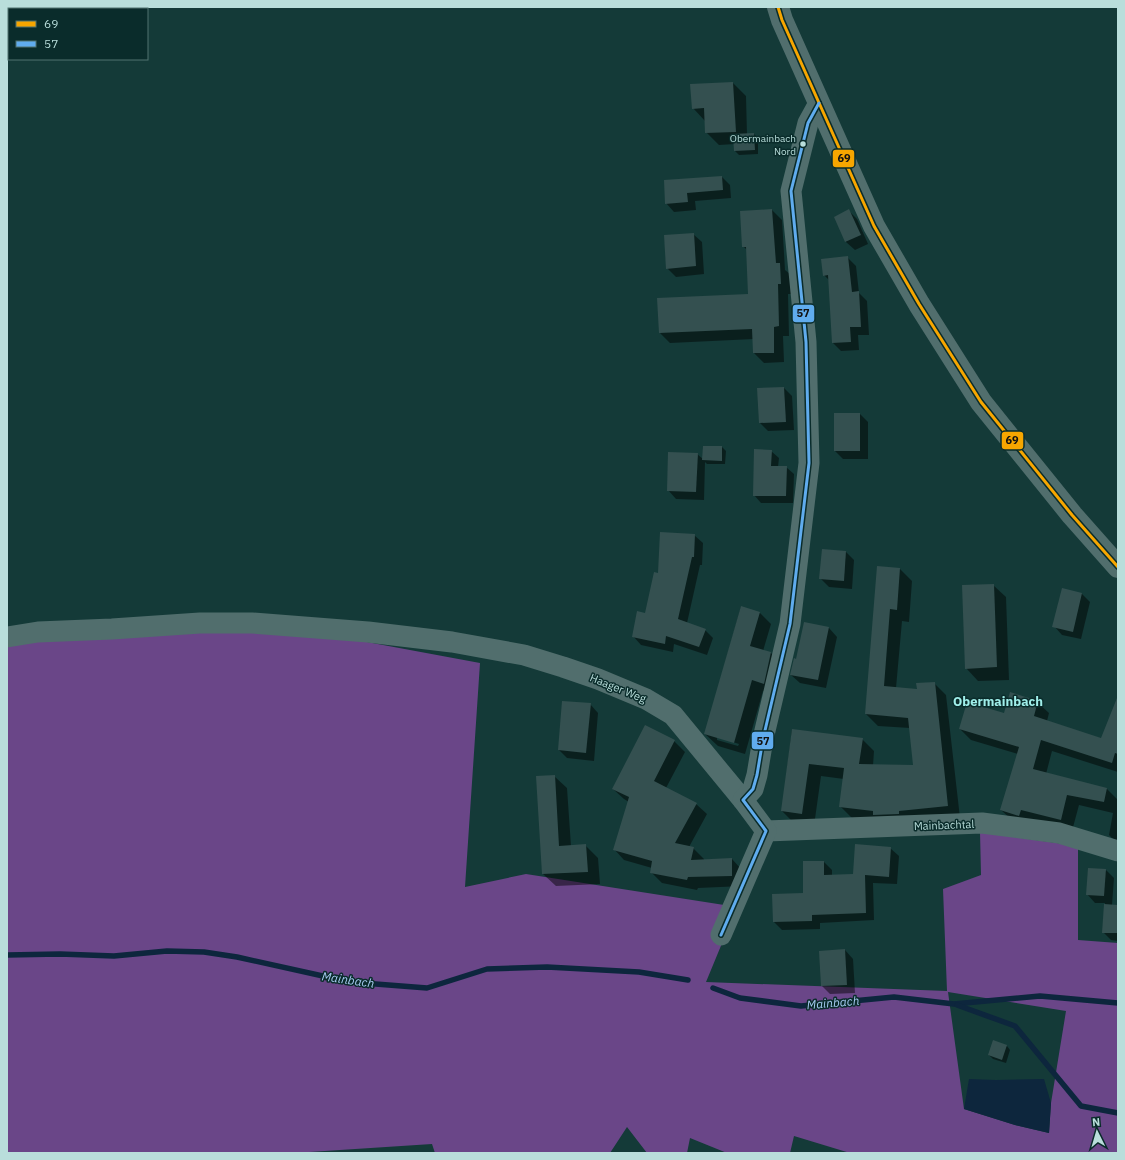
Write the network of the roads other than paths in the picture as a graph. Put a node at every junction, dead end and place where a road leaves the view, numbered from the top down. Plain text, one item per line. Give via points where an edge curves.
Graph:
1 (780, 14) edge
2 (819, 103) junction
3 (1118, 567) edge
4 (7, 637) edge
5 (743, 800) junction
6 (766, 831) junction
7 (1118, 851) edge
8 (722, 935) dead end

1 - 2 main road
2 - 3 main road via 874,226 919,304 981,402
2 - 5 street via 808,123 791,191 806,342 809,464 790,624 755,782 753,789
4 - 5 street, Haager Weg via 38,632 230,623 368,632 452,642 524,656 550,663 646,699 673,715
5 - 6 street, Haager Weg
6 - 7 street, Mainbachtal via 982,823 1059,833
6 - 8 street

